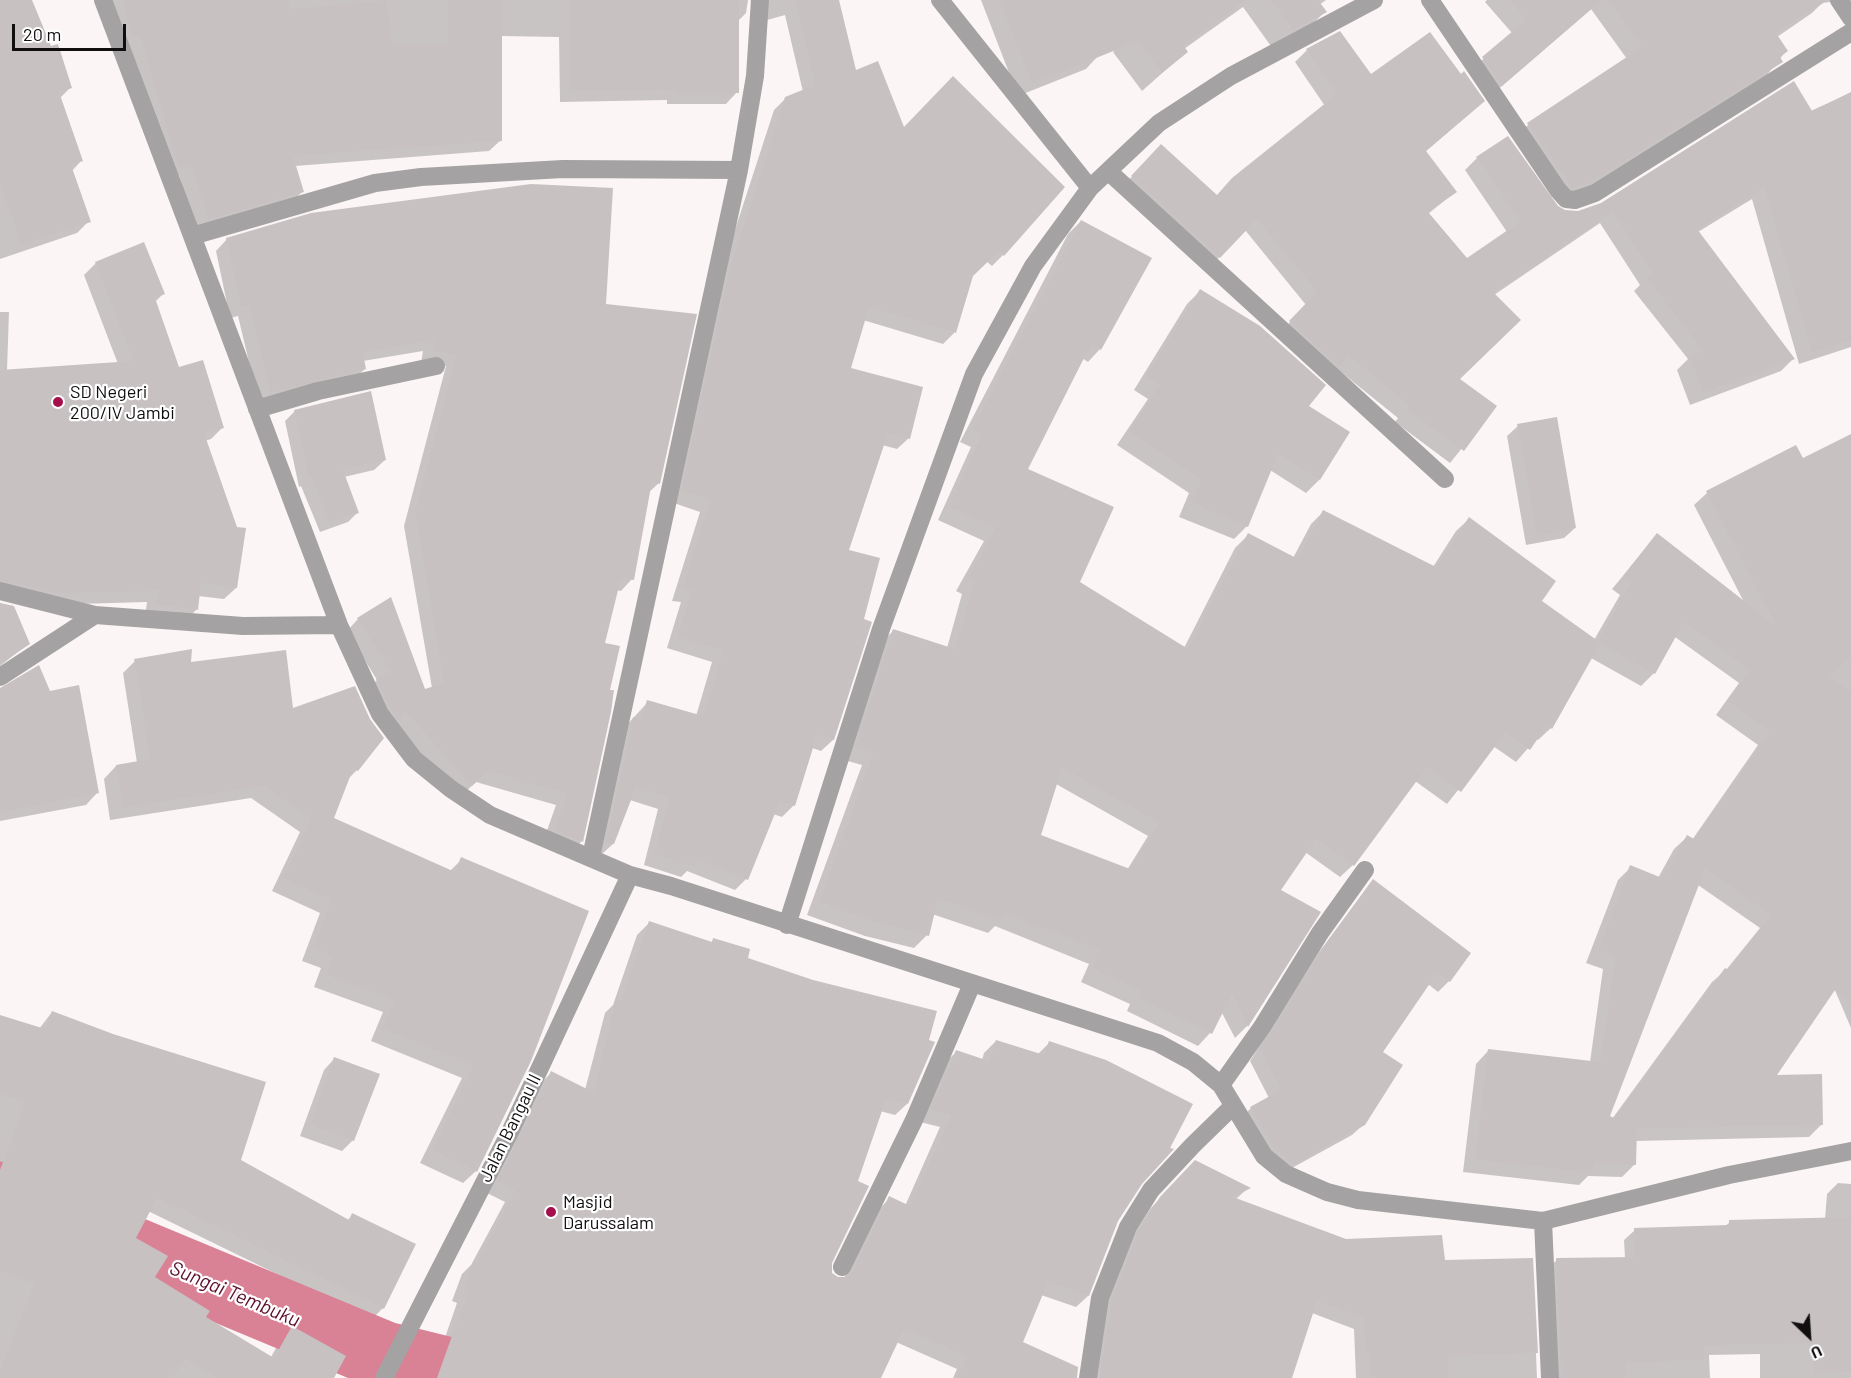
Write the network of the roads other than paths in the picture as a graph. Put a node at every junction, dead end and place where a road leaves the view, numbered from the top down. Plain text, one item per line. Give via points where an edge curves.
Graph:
1 (103, 0) edge
2 (760, 0) edge
3 (940, 0) edge
4 (1374, 0) edge
5 (1430, 0) edge
6 (1839, 0) edge
7 (1851, 18) edge
8 (1851, 32) edge
9 (739, 170) junction
10 (1108, 171) junction
11 (1090, 188) junction
12 (192, 236) junction
13 (436, 366) dead end
14 (257, 409) junction
15 (1445, 479) dead end
16 (0, 591) edge
17 (96, 615) junction
18 (339, 625) junction
19 (0, 677) edge
20 (591, 858) junction
21 (1365, 870) dead end
22 (630, 875) junction
23 (787, 925) junction
24 (972, 984) junction
25 (1221, 1086) junction
26 (1233, 1106) junction
27 (1851, 1151) edge
28 (1543, 1221) junction
29 (842, 1267) dead end
30 (385, 1376) edge
31 (1088, 1378) edge
32 (1550, 1378) edge

1 - 12 street
2 - 9 street via 755,76
3 - 11 street
4 - 10 street via 1231,76 1159,123
5 - 8 street via 1558,190 1566,199 1575,200 1595,193
6 - 7 street
9 - 12 street via 563,169 387,181
9 - 20 street
10 - 11 street
10 - 15 street
11 - 23 street via 1033,266 974,374 881,629
12 - 14 street
13 - 14 street via 318,391
14 - 18 street
16 - 17 street
17 - 18 street via 243,626
17 - 19 street
18 - 20 street via 380,714 414,759 490,815
20 - 22 street
21 - 25 street
22 - 23 street
22 - 30 street, Jalan Bangau II via 511,1130
23 - 24 street
24 - 25 street via 1158,1043 1193,1062
24 - 29 street via 914,1120
25 - 26 street
26 - 28 street via 1264,1156 1286,1174 1327,1192 1358,1200
26 - 31 street via 1152,1190 1128,1227 1100,1298
27 - 28 street via 1729,1175
28 - 32 street

